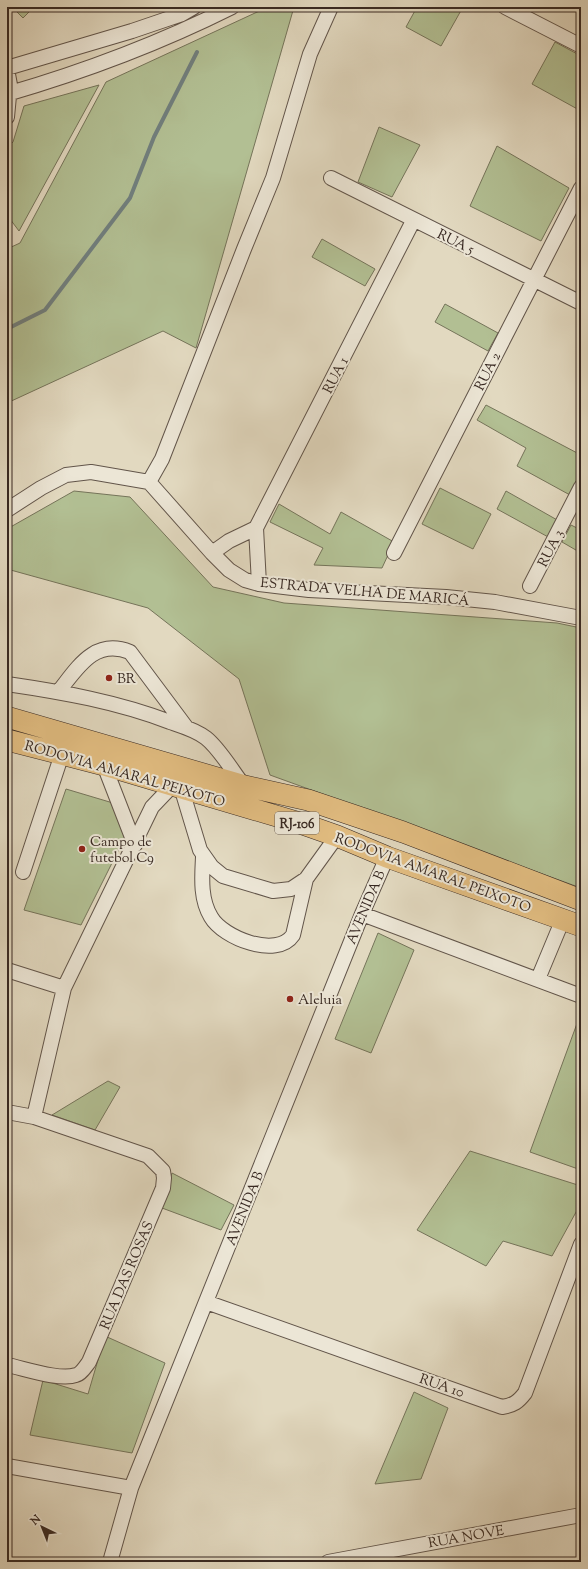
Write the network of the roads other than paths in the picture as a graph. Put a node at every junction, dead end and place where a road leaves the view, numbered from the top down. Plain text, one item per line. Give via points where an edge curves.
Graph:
1 (194, 7) edge
2 (232, 7) edge
3 (331, 7) edge
4 (505, 7) edge
5 (581, 46) edge
6 (7, 69) edge
7 (9, 94) edge
8 (7, 117) edge
9 (331, 178) dead end
10 (581, 188) edge
11 (413, 221) junction
12 (534, 279) junction
13 (581, 303) edge
14 (149, 482) junction
15 (581, 488) edge
16 (7, 510) edge
17 (256, 528) junction
18 (212, 553) junction
19 (394, 553) dead end
20 (259, 584) junction
21 (530, 586) dead end
22 (581, 618) edge
23 (7, 684) edge
24 (59, 692) junction
25 (7, 717) edge
26 (186, 728) junction
27 (7, 740) edge
28 (62, 754) junction
29 (104, 765) junction
30 (177, 786) junction
31 (245, 786) junction
32 (337, 836) junction
33 (135, 845) junction
34 (203, 856) junction
35 (387, 857) junction
36 (23, 872) dead end
37 (306, 880) junction
38 (581, 900) edge
39 (362, 914) junction
40 (572, 923) edge
41 (7, 970) edge
42 (538, 979) junction
43 (64, 988) junction
44 (581, 996) edge
45 (8, 1113) edge
46 (34, 1117) junction
47 (581, 1244) edge
48 (206, 1302) junction
49 (7, 1365) edge
50 (7, 1466) edge
51 (131, 1488) junction
52 (581, 1516) edge
53 (379, 1557) edge
54 (110, 1562) edge
55 (328, 1562) edge

1 - 6 street via 182,14 132,31
2 - 7 street via 185,31 134,52
3 - 14 street via 310,54 273,178 162,459
4 - 5 street
6 - 7 street
7 - 8 street
9 - 11 street, RUA 5
10 - 12 street, RUA 2
11 - 12 street, RUA 5
11 - 17 street, RUA 1
12 - 13 street, RUA 5
12 - 19 street, RUA 2
14 - 16 street via 91,472 66,475
14 - 18 street, ESTRADA VELHA DE MARICÁ
15 - 21 street, RUA 3
17 - 18 street via 229,541
17 - 20 street
18 - 20 street, ESTRADA VELHA DE MARICÁ via 229,570 245,580
20 - 22 street, ESTRADA VELHA DE MARICÁ via 309,590 495,602
23 - 24 street
24 - 26 street via 147,713
24 - 26 street via 80,664 101,649 118,647 130,652
25 - 31 highway, RODOVIA AMARAL PEIXOTO / RJ-106
26 - 31 street via 206,738
27 - 28 highway, RODOVIA AMARAL PEIXOTO / RJ-106
28 - 29 highway, RODOVIA AMARAL PEIXOTO / RJ-106
28 - 36 street
29 - 30 highway, RODOVIA AMARAL PEIXOTO / RJ-106
29 - 33 street
30 - 32 highway, RODOVIA AMARAL PEIXOTO / RJ-106
30 - 33 street via 152,807
30 - 34 street
31 - 38 highway, RODOVIA AMARAL PEIXOTO / RJ-106 via 308,800 388,827
32 - 35 highway, RODOVIA AMARAL PEIXOTO / RJ-106
32 - 37 street
33 - 43 street
34 - 37 street via 223,876 273,891 291,889
34 - 37 street via 202,885 205,905 211,917 218,926 238,939 265,946 282,945 294,935
35 - 39 street, AVENIDA B
35 - 40 highway, RODOVIA AMARAL PEIXOTO / RJ-106
39 - 42 street
39 - 48 street, AVENIDA B
40 - 42 street
41 - 43 street
42 - 44 street
43 - 46 street
45 - 46 street
46 - 49 street, RUA DAS ROSAS via 148,1156 163,1171 163,1188 89,1362 76,1376 58,1376
47 - 48 street, RUA 10 via 524,1393 518,1402 511,1406 502,1406
48 - 51 street, AVENIDA B
50 - 51 street
51 - 54 street, AVENIDA B
52 - 53 street, RUA NOVE
53 - 55 street, RUA NOVE

